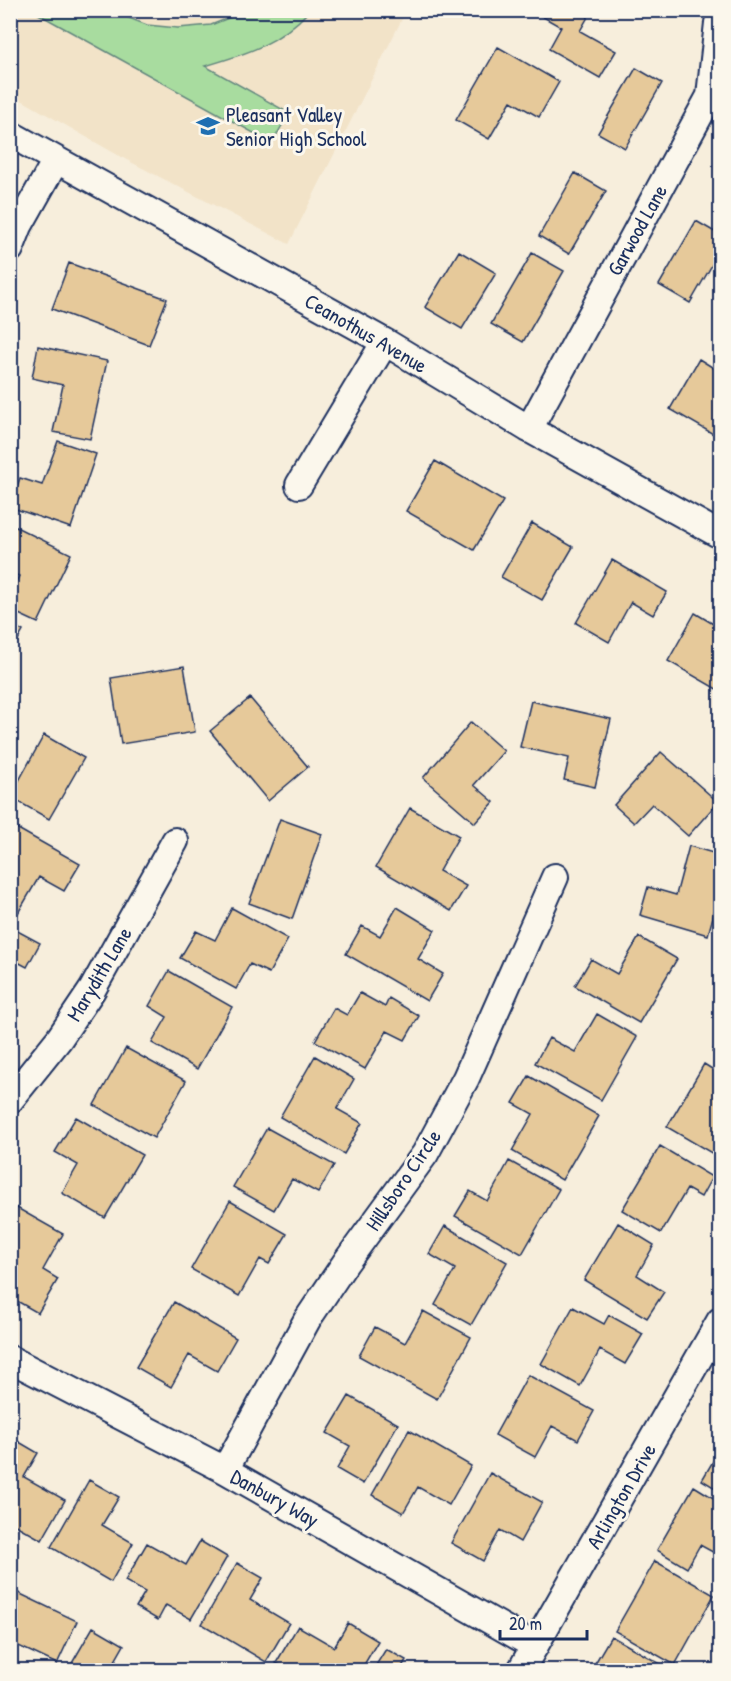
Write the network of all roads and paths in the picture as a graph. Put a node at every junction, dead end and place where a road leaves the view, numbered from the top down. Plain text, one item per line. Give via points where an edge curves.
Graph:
1 (718, 23) dead end
2 (10, 134) edge
3 (56, 160) junction
4 (10, 249) edge
5 (385, 342) junction
6 (529, 429) junction
7 (299, 485) dead end
8 (720, 535) edge
9 (176, 841) dead end
10 (555, 877) dead end
11 (10, 1100) edge
12 (720, 1321) edge
13 (10, 1359) edge
14 (225, 1470) junction
15 (535, 1646) junction
16 (521, 1671) edge

1 - 6 street, Garwood Lane via 710,96
2 - 3 street, Ceanothus Avenue
3 - 4 street
3 - 5 street, Ceanothus Avenue
5 - 6 street, Ceanothus Avenue
5 - 7 street
6 - 8 street, Ceanothus Avenue
9 - 11 street, Marydith Lane via 92,990
10 - 14 street, Hillsboro Circle via 466,1078 425,1154 307,1320
12 - 15 street, Arlington Drive
13 - 14 street, Danbury Way
14 - 15 street, Danbury Way
15 - 16 street, Arlington Drive

